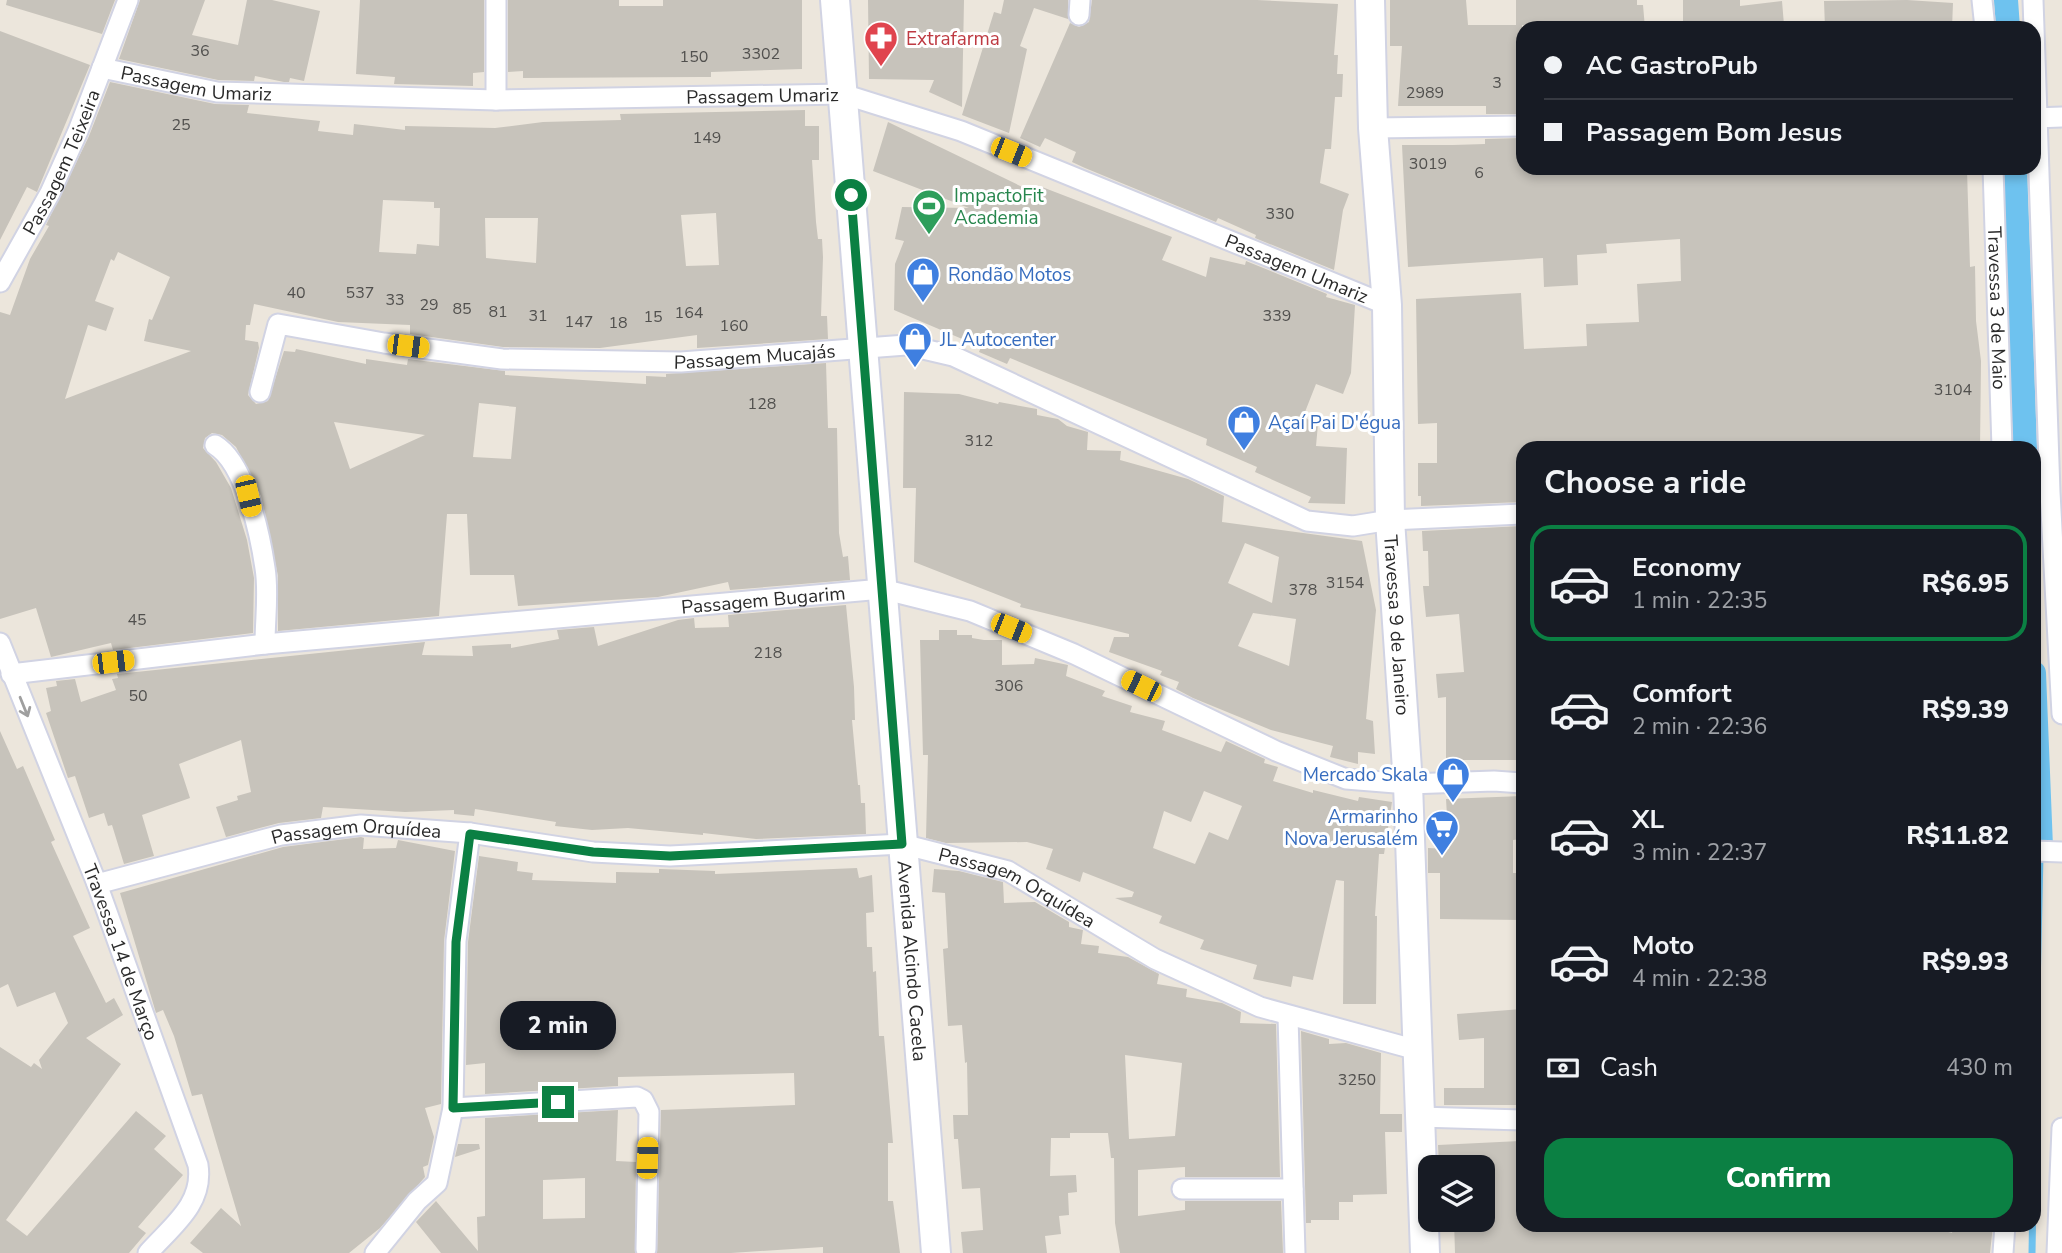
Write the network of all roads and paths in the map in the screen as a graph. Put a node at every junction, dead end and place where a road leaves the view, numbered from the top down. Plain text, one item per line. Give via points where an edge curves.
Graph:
1 (128, 0) edge
2 (496, 0) edge
3 (835, 0) edge
4 (1370, 0) edge
5 (1982, 0) edge
6 (2033, 0) edge
7 (1984, 21) edge
8 (2033, 21) edge
9 (102, 68) junction
10 (843, 94) junction
11 (496, 100) junction
12 (2062, 117) edge
13 (2041, 118) edge
14 (1516, 126) edge
15 (1373, 128) junction
16 (1993, 175) edge
17 (2037, 175) edge
18 (0, 282) edge
19 (1387, 305) junction
20 (863, 348) junction
21 (260, 392) dead end
22 (2002, 441) edge
23 (215, 445) dead end
24 (2049, 492) edge
25 (1516, 514) edge
26 (1390, 520) junction
27 (881, 589) junction
28 (0, 643) edge
29 (265, 644) junction
30 (11, 674) junction
31 (2062, 714) edge
32 (1516, 783) edge
33 (1408, 784) junction
34 (470, 834) junction
35 (902, 844) junction
36 (2041, 850) edge
37 (2062, 852) edge
38 (97, 884) junction
39 (1288, 1017) junction
40 (1417, 1050) junction
41 (453, 1108) junction
42 (1419, 1117) junction
43 (1516, 1120) edge
44 (2062, 1128) edge
45 (1182, 1189) dead end
46 (1293, 1189) junction
47 (2004, 1232) edge
48 (646, 1249) dead end
49 (148, 1253) edge
50 (375, 1253) edge
51 (936, 1253) edge
52 (1295, 1253) edge
53 (1425, 1253) edge
54 (2003, 1253) edge
55 (2057, 1253) edge

1 - 9 street, Passagem Teixeira
2 - 11 street
3 - 10 main road, Avenida Alcindo Cacela
4 - 15 main road, Travessa 9 de Janeiro
5 - 7 street
6 - 8 street
9 - 11 street, Passagem Umariz via 217,92
9 - 18 street, Passagem Teixeira via 50,193
10 - 11 street, Passagem Umariz
10 - 19 street, Passagem Umariz via 961,131
10 - 20 main road, Avenida Alcindo Cacela
12 - 13 street
14 - 15 street
15 - 19 main road, Travessa 9 de Janeiro
16 - 22 street, Travessa 3 de Maio
17 - 24 street
19 - 26 main road, Travessa 9 de Janeiro
20 - 21 street, Passagem Mucajás via 681,362 502,359 278,324
20 - 26 street, Passagem Mucajás via 906,345 953,356 1307,521 1353,526
20 - 27 main road, Avenida Alcindo Cacela
23 - 29 street via 228,453 248,496 265,569
24 - 31 street
25 - 26 street, Passagem Mucajás
26 - 33 main road, Travessa 9 de Janeiro
27 - 29 street, Passagem Bugarim
27 - 33 street, Passagem Bugarim via 970,611 1346,779
27 - 35 main road, Avenida Alcindo Cacela
28 - 30 street, Travessa 14 de Março
29 - 30 street, Passagem Bugarim
30 -> 38 street, Travessa 14 de Março
32 - 33 street, Passagem Bugarim
33 - 40 main road, Travessa 9 de Janeiro
34 - 35 street, Passagem Orquídea via 593,852 670,856
34 - 38 street, Passagem Orquídea via 361,825 281,835
34 - 41 street via 456,942
35 - 39 street, Passagem Orquídea via 1008,871 1155,959
35 - 51 main road, Avenida Alcindo Cacela
36 - 37 street
38 - 49 street, Travessa 14 de Março via 201,1183 196,1199
39 - 40 street, Passagem Orquídea
39 - 46 street
40 - 42 main road, Travessa 9 de Janeiro
41 - 48 street via 643,1100 649,1112
41 - 50 street via 437,1183
42 - 43 street
42 - 53 main road, Travessa 9 de Janeiro
44 - 55 street
45 - 46 street
46 - 52 street
47 - 54 street

